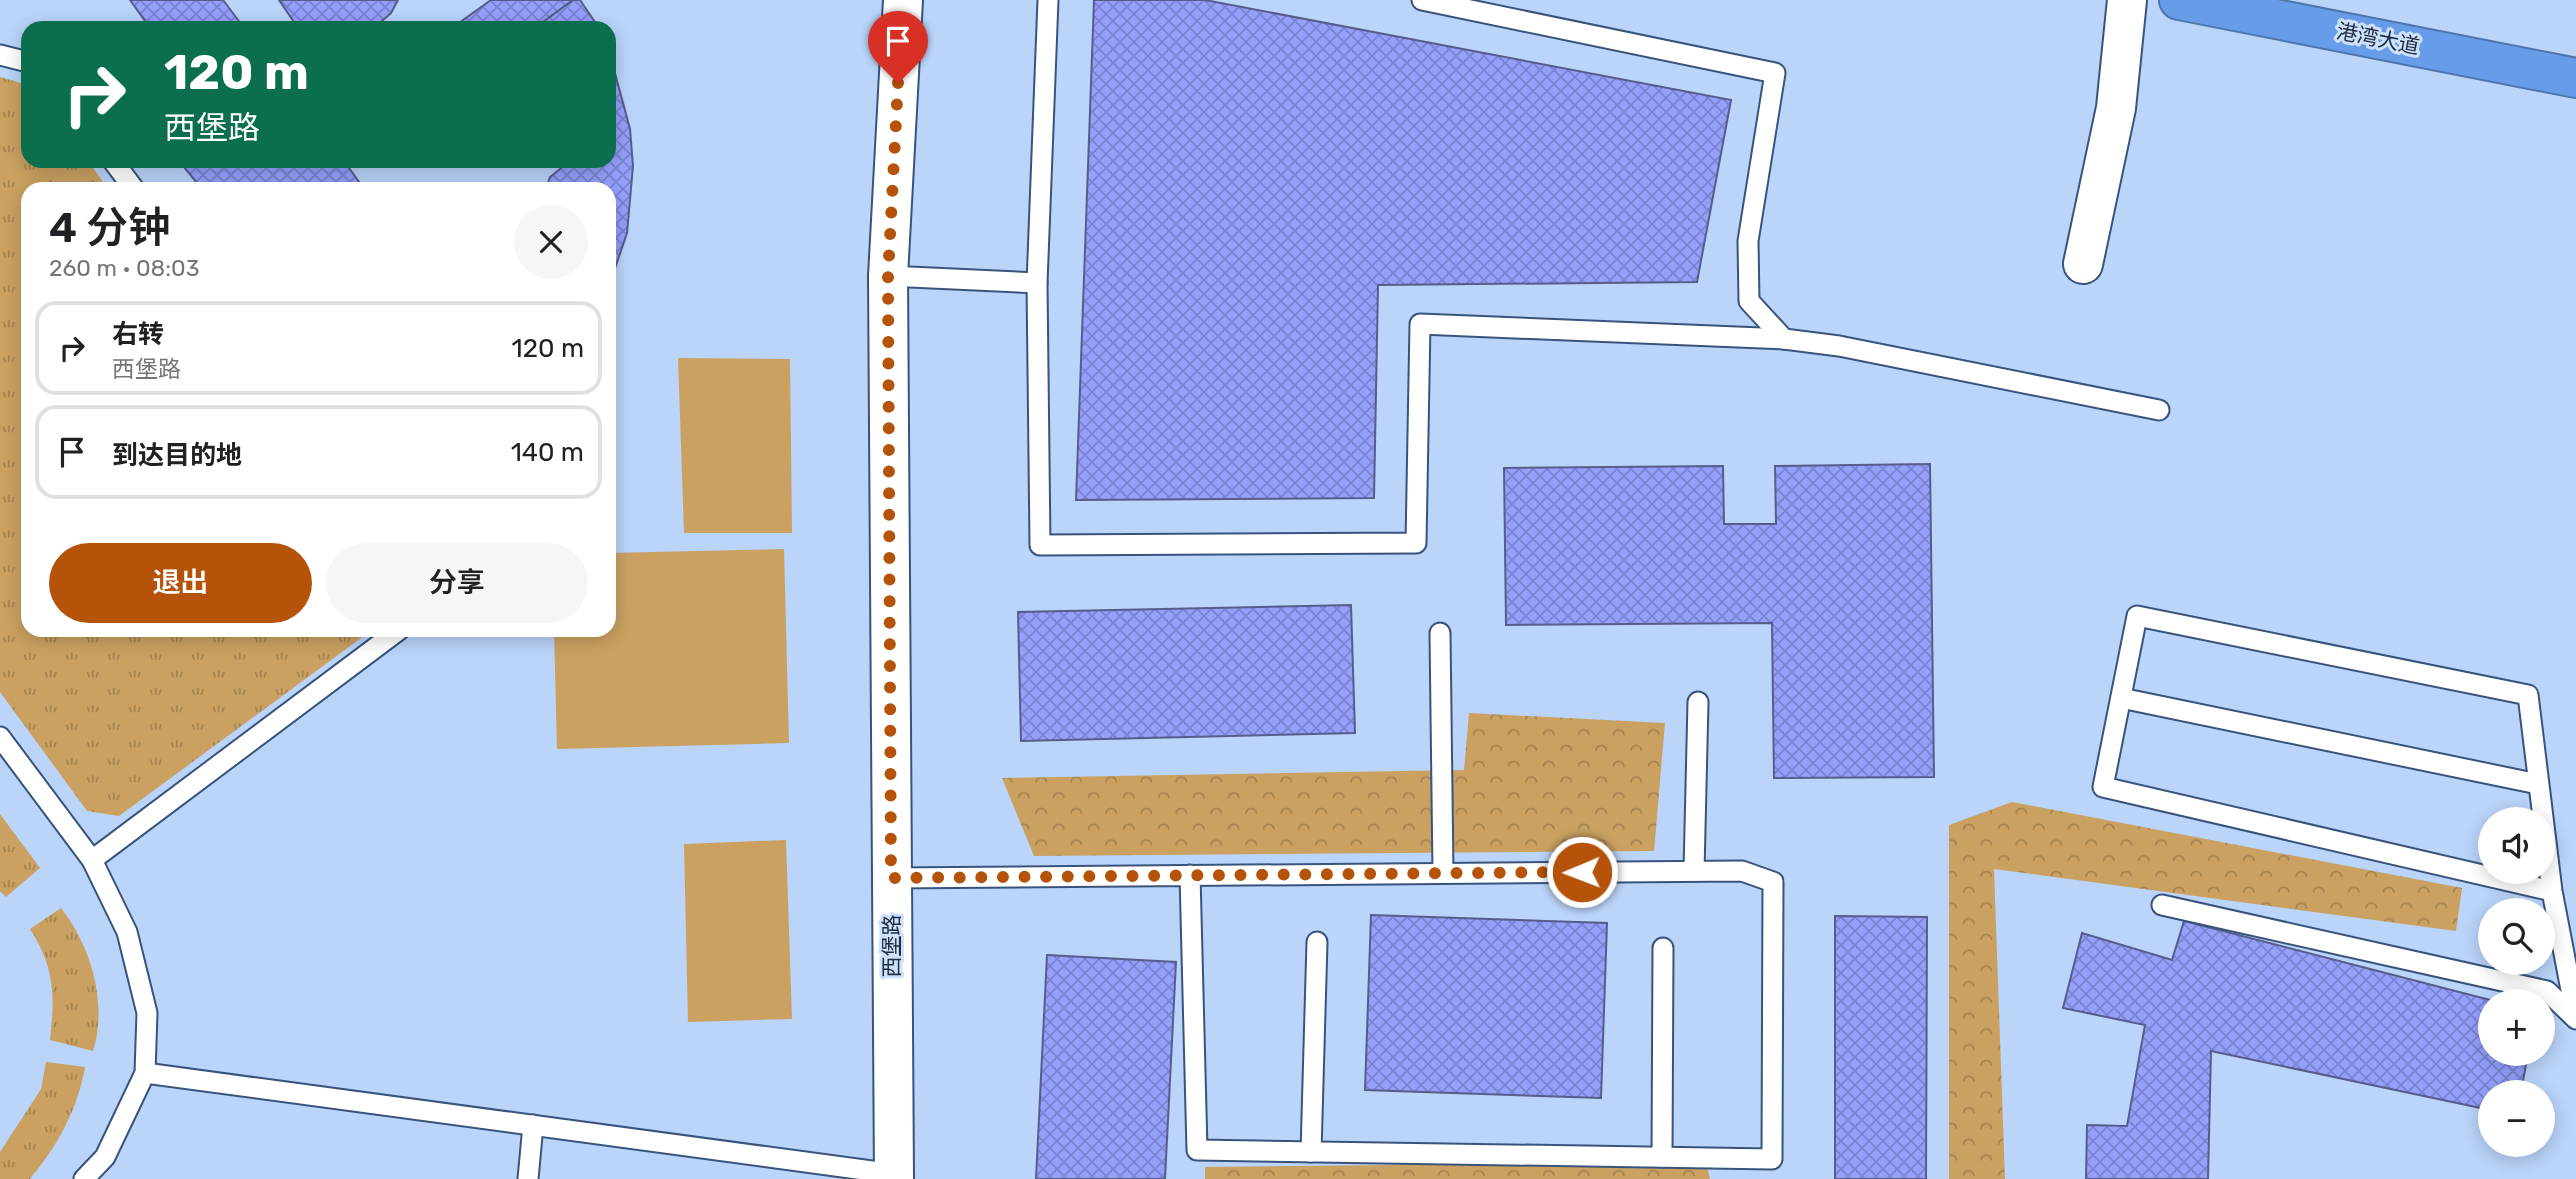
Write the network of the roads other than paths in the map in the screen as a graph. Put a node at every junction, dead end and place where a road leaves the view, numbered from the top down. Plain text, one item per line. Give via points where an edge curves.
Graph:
1 (903, 0) edge
2 (1048, 0) edge
3 (1422, 0) edge
4 (2127, 0) edge
5 (2179, 0) edge
6 (0, 55) edge
7 (21, 60) edge
8 (2576, 78) edge
9 (2083, 264) dead end
10 (888, 276) junction
11 (1037, 283) junction
12 (1784, 339) junction
13 (2159, 410) dead end
14 (1440, 633) dead end
15 (391, 637) edge
16 (2121, 698) junction
17 (1698, 702) dead end
18 (0, 737) edge
19 (2539, 784) junction
20 (92, 860) junction
21 (1694, 871) junction
22 (1443, 873) junction
23 (1190, 875) junction
24 (891, 878) junction
25 (2552, 891) junction
26 (2162, 905) dead end
27 (1317, 942) dead end
28 (1663, 948) dead end
29 (2576, 1017) edge
30 (145, 1073) junction
31 (533, 1125) junction
32 (1311, 1152) junction
33 (1662, 1157) junction
34 (894, 1176) edge
35 (84, 1179) edge
36 (528, 1179) edge

1 - 10 street, 西堡路
2 - 11 lane
3 - 12 lane via 1775,74 1748,241 1749,301
4 - 9 street via 2116,108
5 - 8 highway, 港湾大道
6 - 7 lane
10 - 11 lane
10 - 24 street, 西堡路
11 - 12 lane via 1040,545 1416,543 1420,324
12 - 13 lane
14 - 22 lane
15 - 20 lane
16 - 19 lane
16 - 19 lane via 2137,616 2528,695
16 - 25 lane via 2103,787
17 - 21 lane
18 - 20 lane
19 - 25 lane
20 - 30 lane via 127,932 144,999
21 - 22 lane
21 - 33 lane via 1742,871 1773,883 1772,1159
22 - 23 lane
23 - 24 lane
23 - 32 lane via 1197,1150
24 - 34 street, 西堡路
25 - 29 lane
26 - 29 lane via 2547,990
27 - 32 lane
28 - 33 lane
30 - 31 lane
30 - 35 lane via 105,1157
31 - 34 lane
31 - 36 lane
32 - 33 lane

